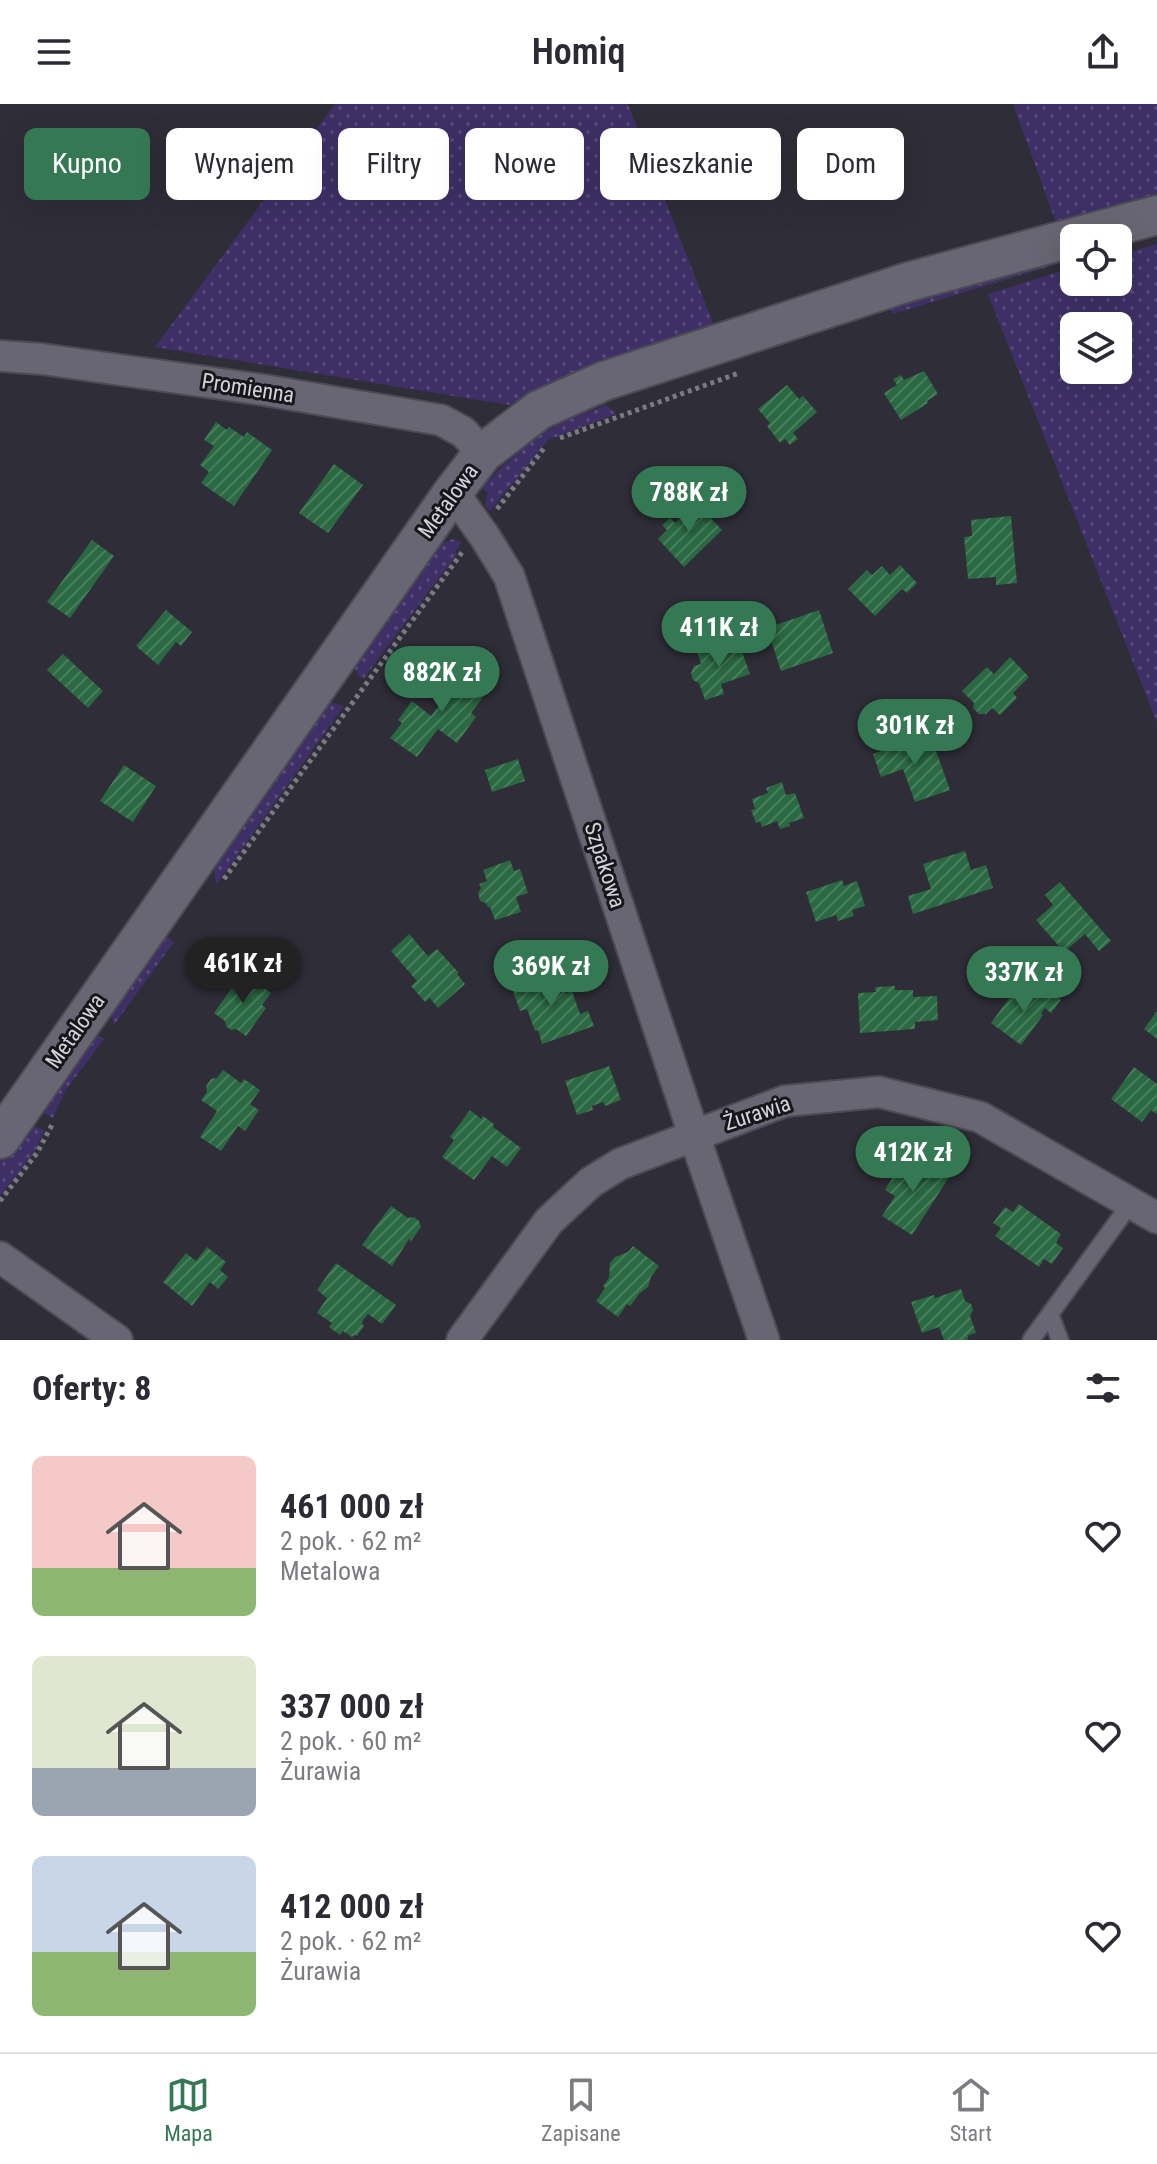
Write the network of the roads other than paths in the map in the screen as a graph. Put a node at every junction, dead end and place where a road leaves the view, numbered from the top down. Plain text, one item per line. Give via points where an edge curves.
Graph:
1 (1157, 215) edge
2 (0, 356) edge
3 (483, 453) junction
4 (453, 492) junction
5 (694, 1135) junction
6 (0, 1139) edge
7 (1131, 1203) junction
8 (1157, 1218) edge
9 (0, 1257) edge
10 (1050, 1314) junction
11 (117, 1340) edge
12 (462, 1340) edge
13 (764, 1340) edge
14 (1031, 1340) edge
15 (1060, 1340) edge

1 - 3 street, Metalowa via 908,282 604,381 539,410
2 - 3 street, Promienna via 249,388 441,420 463,432
3 - 4 street, Metalowa
4 - 5 street, Szpakowa via 509,576
4 - 6 street, Metalowa
5 - 7 street, Żurawia via 785,1101 879,1092 980,1117
5 - 12 street, Żurawia via 620,1164 591,1182 549,1221
5 - 13 street, Szpakowa
7 - 8 street, Żurawia
7 - 10 lane
9 - 11 street
10 - 14 lane
10 - 15 lane

